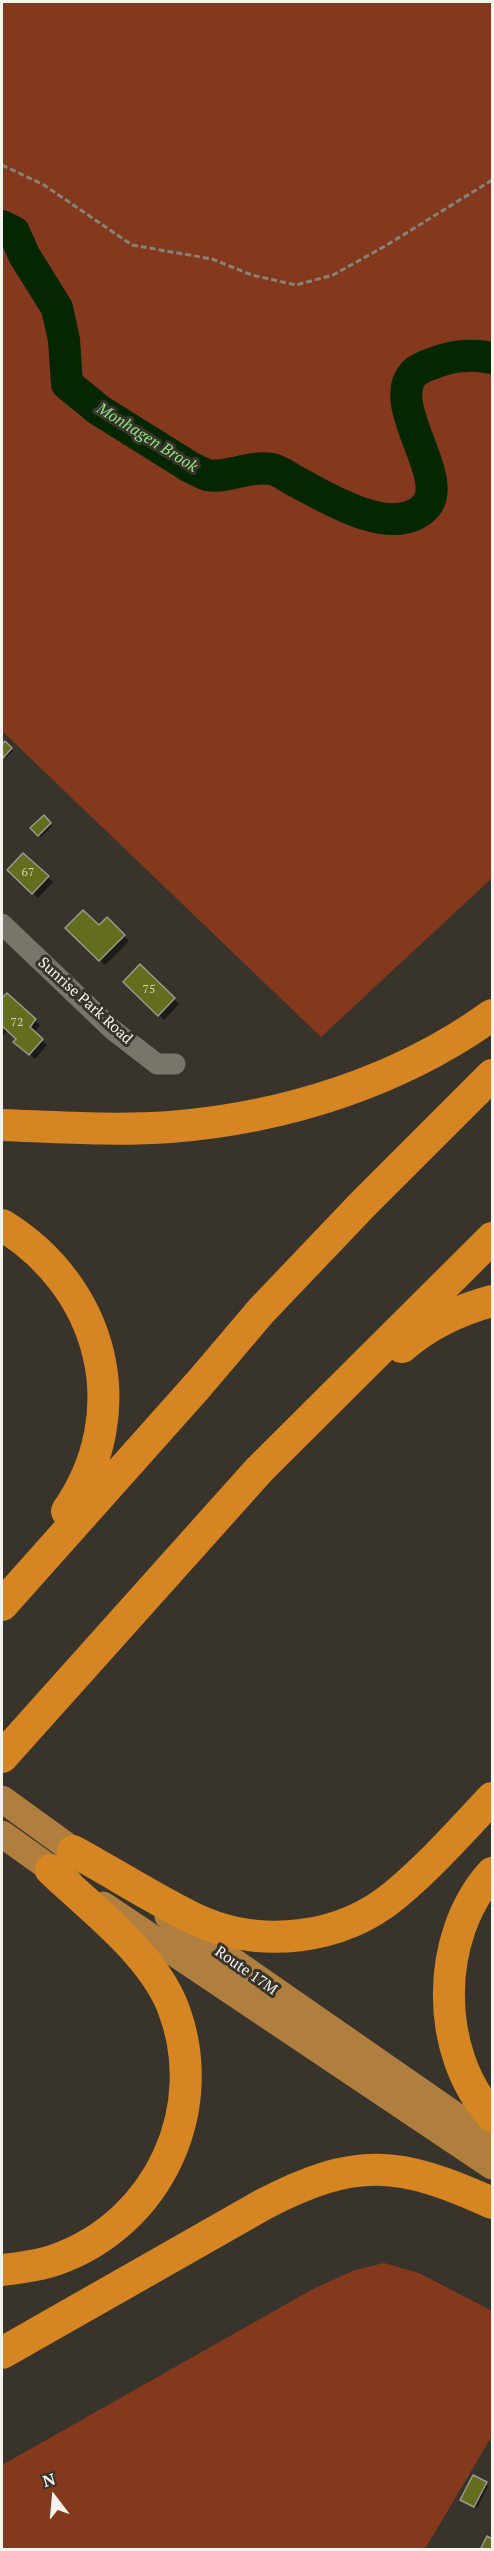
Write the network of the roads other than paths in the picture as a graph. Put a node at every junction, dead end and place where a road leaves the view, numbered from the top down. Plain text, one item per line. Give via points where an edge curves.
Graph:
1 (2, 924) edge
2 (492, 1015) edge
3 (174, 1064) dead end
4 (492, 1075) edge
5 (2, 1125) edge
6 (2, 1226) edge
7 (492, 1238) edge
8 (492, 1301) edge
9 (277, 1452) junction
10 (2, 1604) edge
11 (2, 1757) edge
12 (492, 1798) edge
13 (9, 1805) edge
14 (2, 1834) edge
15 (62, 1860) junction
16 (492, 1873) edge
17 (492, 2116) edge
18 (492, 2141) edge
19 (492, 2166) edge
20 (492, 2203) edge
21 (2, 2270) edge
22 (2, 2353) edge

1 - 3 street, Sunrise Park Road via 113,1030 157,1064
2 - 5 highway via 426,1055 387,1073 282,1109 169,1127
4 - 10 highway via 261,1311
6 - 10 highway via 41,1254 72,1291 94,1338 103,1387 103,1410 88,1473 73,1502
7 - 9 highway
8 - 9 highway via 440,1320 413,1338
9 - 11 highway
12 - 15 highway via 395,1896 344,1925 315,1934 276,1937 227,1930
13 - 15 main road, Route 17M
14 - 15 main road, Route 17M
15 - 18 main road, Route 17M
15 - 19 main road, Route 17M
15 - 21 highway via 138,1953 171,2003 185,2058 183,2115 165,2167 150,2191 109,2232 55,2260
16 - 17 highway via 460,1929 449,1984 450,2010 462,2064 472,2088
20 - 22 highway via 426,2176 394,2170 360,2170 328,2176 264,2204

